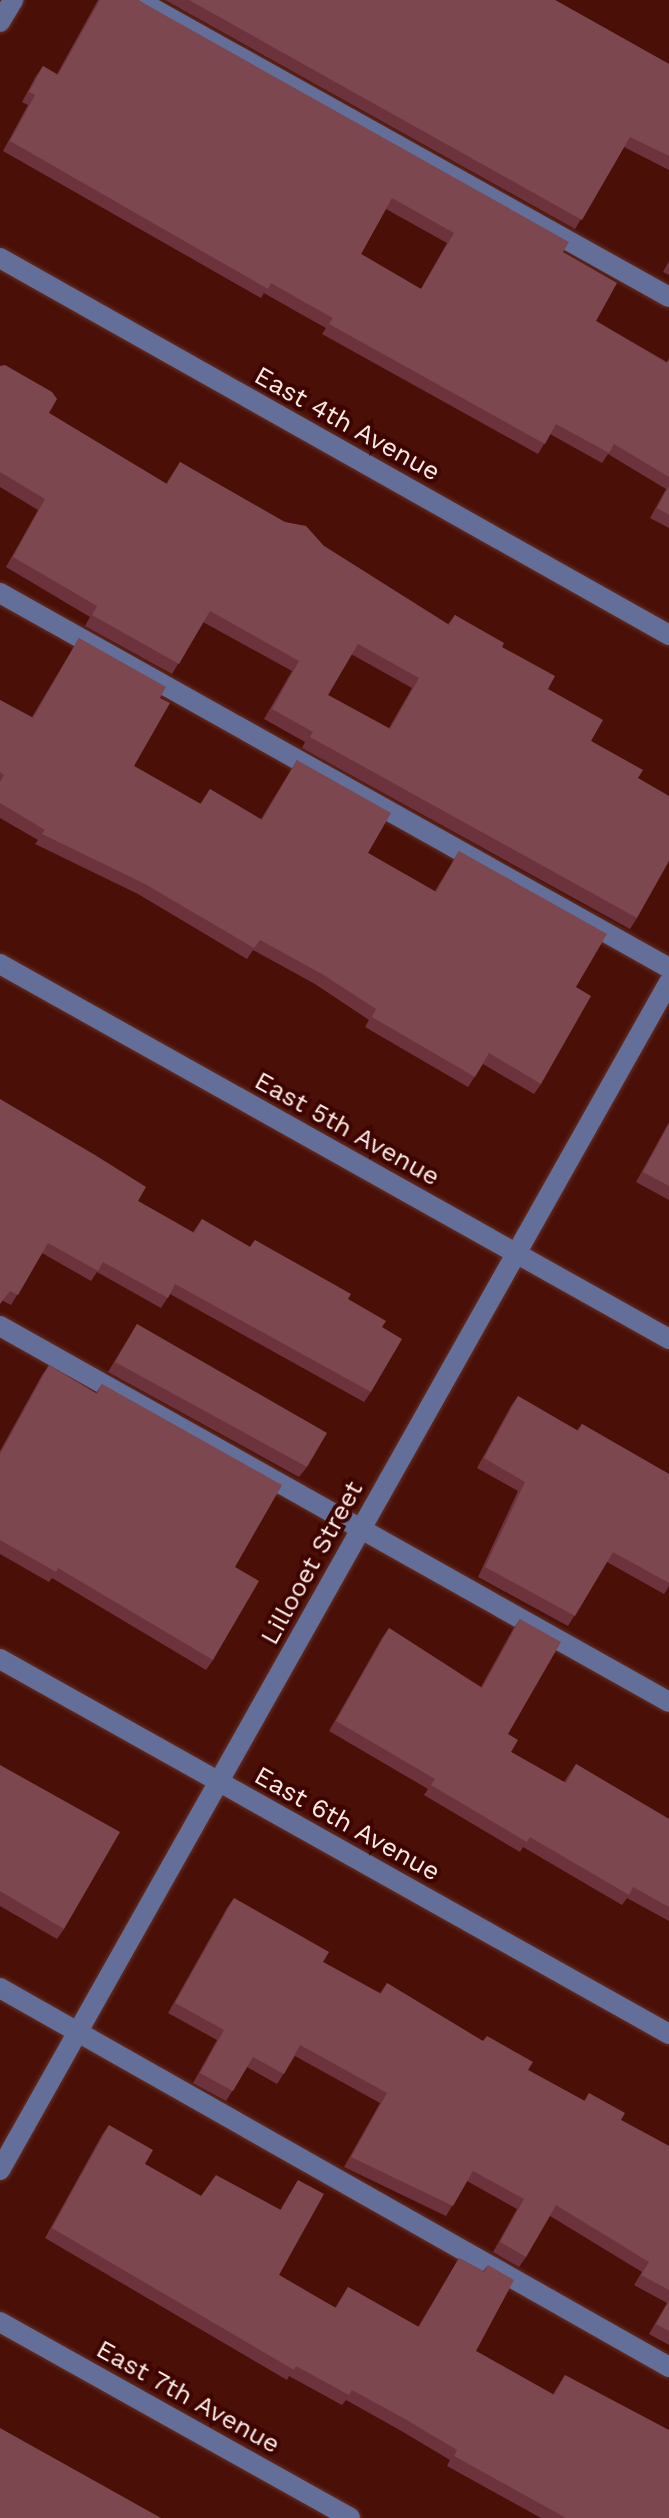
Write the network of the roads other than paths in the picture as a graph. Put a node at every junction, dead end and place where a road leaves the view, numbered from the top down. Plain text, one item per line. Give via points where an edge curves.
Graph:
1 (13, 0) edge
2 (138, 0) edge
3 (0, 22) edge
4 (0, 258) edge
5 (669, 297) edge
6 (0, 593) edge
7 (669, 635) edge
8 (0, 964) edge
9 (669, 968) edge
10 (669, 982) edge
11 (516, 1254) junction
12 (0, 1326) edge
13 (669, 1339) edge
14 (362, 1529) junction
15 (0, 1659) edge
16 (669, 1702) edge
17 (219, 1781) junction
18 (0, 1988) edge
19 (78, 2032) junction
20 (669, 2034) edge
21 (0, 2170) edge
22 (0, 2322) edge
23 (669, 2367) edge
24 (350, 2518) edge

1 - 3 street
2 - 5 street
4 - 7 street, East 4th Avenue
6 - 9 street
8 - 11 street, East 5th Avenue
10 - 11 street, Lillooet Street
11 - 13 street, East 5th Avenue
11 - 14 street, Lillooet Street
12 - 14 street
14 - 16 street
14 - 17 street, Lillooet Street
15 - 17 street, East 6th Avenue
17 - 19 street, Lillooet Street
17 - 20 street, East 6th Avenue
18 - 19 street
19 - 21 street, Lillooet Street
19 - 23 street
22 - 24 street, East 7th Avenue

